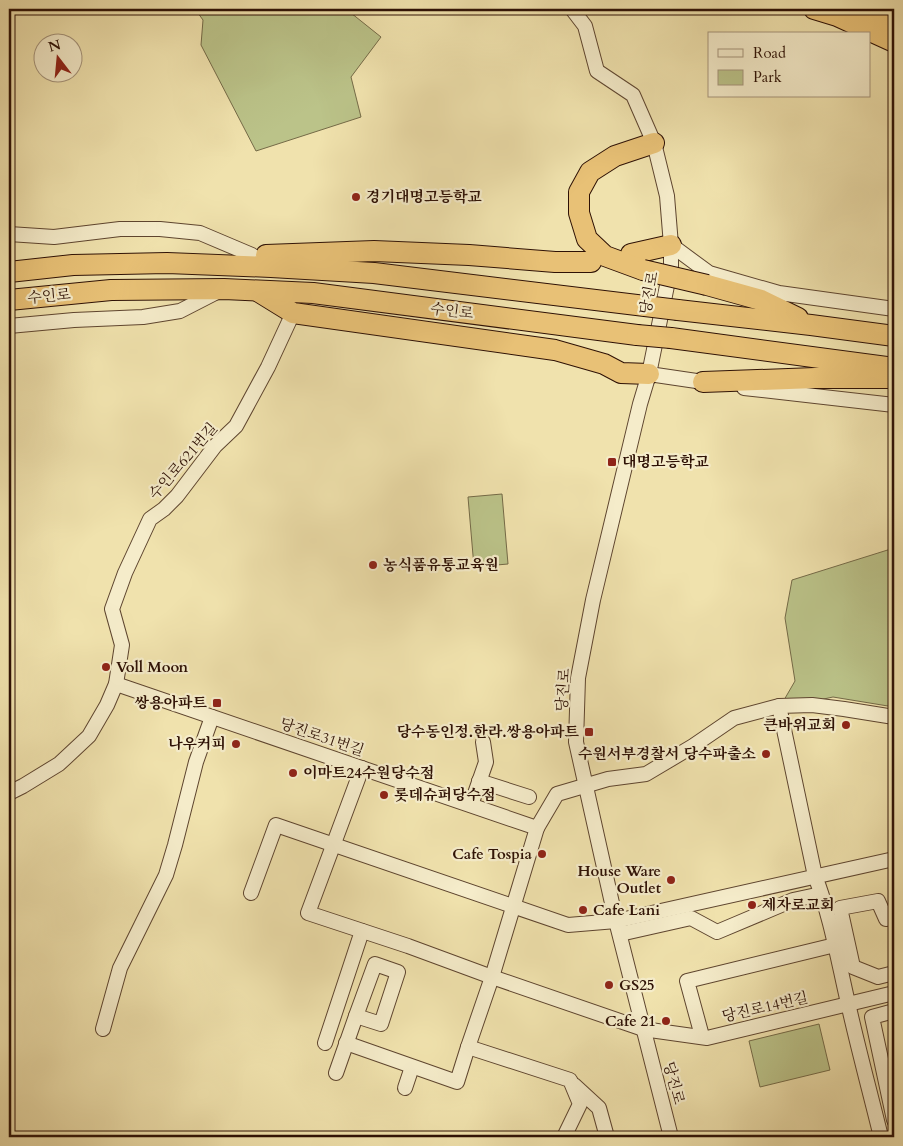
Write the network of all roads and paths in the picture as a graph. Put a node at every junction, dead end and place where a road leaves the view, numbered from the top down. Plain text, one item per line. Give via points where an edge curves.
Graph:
1 (572, 9) edge
2 (814, 9) edge
3 (861, 9) edge
4 (894, 22) edge
5 (894, 42) edge
6 (654, 143) junction
7 (9, 234) edge
8 (671, 245) junction
9 (252, 255) junction
10 (591, 262) dead end
11 (637, 262) junction
12 (167, 263) junction
13 (9, 272) edge
14 (224, 289) junction
15 (258, 291) junction
16 (9, 300) edge
17 (894, 309) edge
18 (292, 312) junction
19 (811, 325) junction
20 (9, 326) edge
21 (894, 336) edge
22 (894, 368) edge
23 (649, 374) junction
24 (894, 378) edge
25 (703, 382) junction
26 (894, 405) edge
27 (116, 684) junction
28 (779, 706) junction
29 (212, 717) junction
30 (894, 717) edge
31 (483, 742) dead end
32 (362, 768) junction
33 (480, 781) junction
34 (586, 786) junction
35 (9, 793) edge
36 (529, 797) dead end
37 (471, 805) junction
38 (537, 828) junction
39 (333, 846) junction
40 (894, 858) edge
41 (815, 876) junction
42 (251, 893) dead end
43 (822, 894) junction
44 (513, 906) junction
45 (894, 918) edge
46 (618, 928) junction
47 (362, 931) junction
48 (835, 945) junction
49 (894, 973) edge
50 (492, 977) junction
51 (894, 993) edge
52 (848, 1004) junction
53 (894, 1011) edge
54 (356, 1016) dead end
55 (104, 1029) dead end
56 (643, 1029) junction
57 (702, 1036) junction
58 (325, 1043) dead end
59 (346, 1043) junction
60 (468, 1047) junction
61 (412, 1067) junction
62 (336, 1073) dead end
63 (570, 1080) junction
64 (404, 1088) dead end
65 (894, 1120) edge
66 (564, 1137) edge
67 (606, 1137) edge
68 (671, 1137) edge
69 (881, 1137) edge

1 - 6 street via 585,26 597,71 634,95
2 - 5 highway
3 - 4 highway
6 - 8 street via 667,196
6 - 11 highway via 615,156 590,172 580,192 579,213 587,239 605,256
7 - 9 street via 54,237 120,229 160,229 200,233
8 - 11 highway
8 - 17 street via 709,273 780,293
8 - 23 street, 당진로 via 671,266
9 - 10 highway via 374,251
9 - 12 highway
11 - 19 highway, bridge via 761,300
12 - 13 highway, 수인로 via 73,265
12 - 19 highway, 수인로, bridge via 374,273
14 - 15 highway, 수인로
14 - 16 highway, 수인로 via 111,290
14 - 20 street via 180,311 143,317
15 - 18 highway
15 - 22 highway, 수인로, bridge via 314,293
18 - 23 highway via 547,348 604,364 621,373
18 - 27 street, 수인로621번길 via 268,367 236,426 215,446 177,496 150,520 146,528 112,609 122,645
19 - 21 highway, 수인로
23 - 25 street
23 - 34 street, 당진로 via 593,600 578,678 576,742
24 - 25 highway
25 - 26 street
27 - 29 street, 당진로31번길
27 - 35 street, 수인로621번길 via 89,736 59,764
28 - 30 street via 844,708
28 - 34 street via 734,718 646,774 608,779
28 - 41 street
29 - 32 street, 당진로31번길
29 - 55 street via 196,762 166,875 120,968
31 - 33 street via 486,762
32 - 37 street, 당진로31번길
32 - 39 street
33 - 36 street
33 - 37 street
34 - 38 street via 557,794
34 - 46 street, 당진로
37 - 38 street, 당진로31번길
38 - 44 street
39 - 42 street via 276,825
39 - 44 street
39 - 47 street, 당진로14번길 via 308,913
40 - 41 street
41 - 43 street
41 - 46 street
43 - 46 street via 793,900 717,932 691,918
43 - 48 street
44 - 46 street via 568,925
44 - 50 street
45 - 49 street via 886,919 878,901 840,908 853,967 878,977
46 - 56 street, 당진로
47 - 50 street, 당진로14번길
47 - 58 street
48 - 52 street
48 - 57 street via 687,981
50 - 56 street, 당진로14번길
50 - 60 street
51 - 52 street, 당진로14번길
52 - 57 street, 당진로14번길 via 707,1038
52 - 69 street
53 - 65 street via 872,1017
54 - 59 street
56 - 57 street, 당진로14번길
56 - 68 street, 당진로
59 - 61 street
59 - 62 street
60 - 61 street via 457,1082
60 - 63 street
61 - 64 street
63 - 66 street via 580,1104
63 - 67 street via 599,1108

